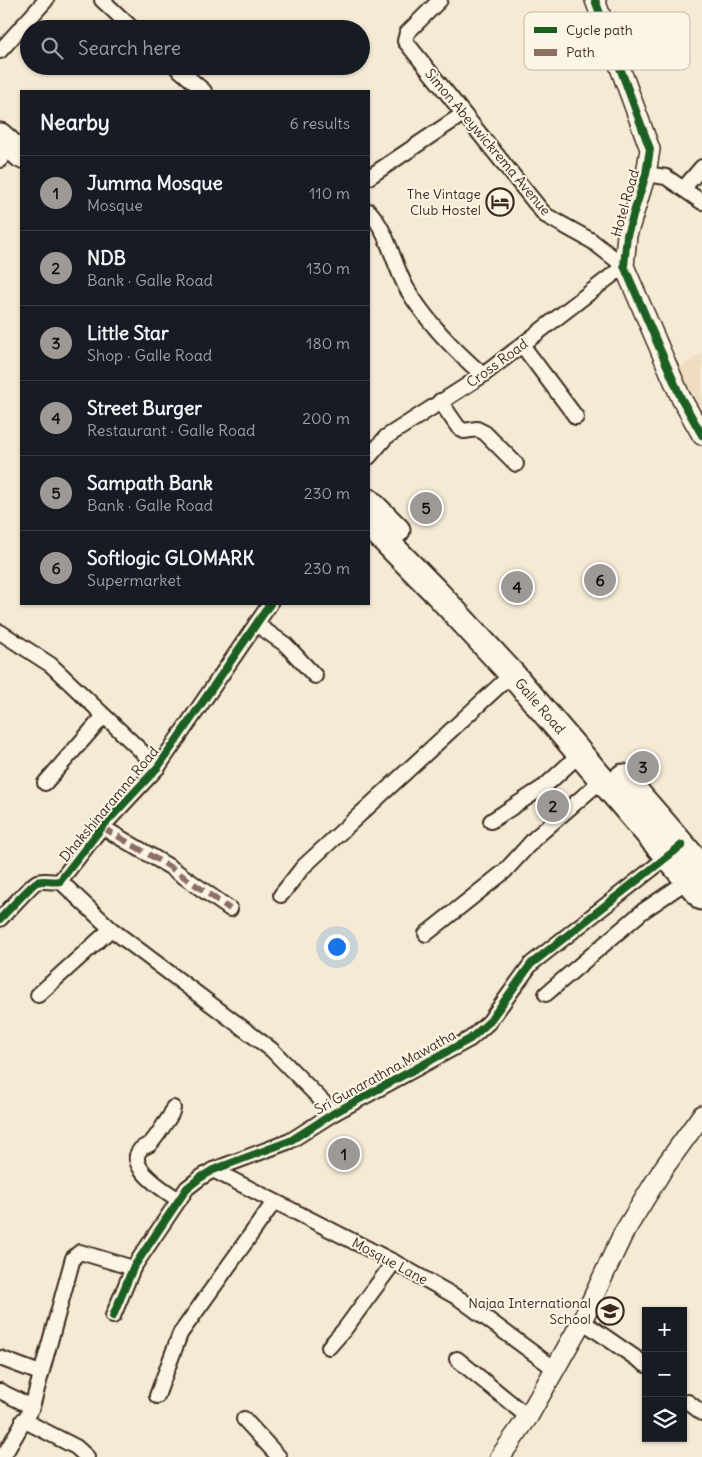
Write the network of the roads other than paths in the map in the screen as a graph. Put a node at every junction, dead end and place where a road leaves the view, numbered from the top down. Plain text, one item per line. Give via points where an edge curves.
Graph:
1 (102, 0) edge
2 (440, 0) edge
3 (595, 0) edge
4 (43, 1) edge
5 (600, 12) edge
6 (27, 20) edge
7 (123, 20) edge
8 (20, 28) edge
9 (0, 51) edge
10 (622, 70) edge
11 (185, 75) edge
12 (203, 90) edge
13 (463, 114) junction
14 (702, 167) edge
15 (646, 174) junction
16 (370, 176) edge
17 (683, 189) junction
18 (702, 202) edge
19 (370, 212) edge
20 (624, 266) junction
21 (522, 345) junction
22 (483, 375) junction
23 (440, 401) junction
24 (576, 417) dead end
25 (702, 435) edge
26 (370, 456) edge
27 (516, 464) dead end
28 (370, 503) edge
29 (370, 525) edge
30 (269, 605) edge
31 (256, 624) junction
32 (0, 632) edge
33 (512, 674) junction
34 (315, 676) dead end
35 (103, 717) junction
36 (581, 753) junction
37 (158, 767) junction
38 (603, 779) junction
39 (45, 783) dead end
40 (491, 821) dead end
41 (102, 827) junction
42 (675, 850) junction
43 (60, 881) junction
44 (697, 882) edge
45 (280, 894) dead end
46 (230, 909) dead end
47 (0, 919) edge
48 (111, 929) junction
49 (426, 934) dead end
50 (546, 994) dead end
51 (38, 995) dead end
52 (172, 1108) dead end
53 (334, 1112) junction
54 (702, 1115) edge
55 (213, 1170) junction
56 (179, 1200) junction
57 (274, 1202) junction
58 (394, 1262) junction
59 (133, 1268) junction
60 (113, 1316) dead end
61 (582, 1321) junction
62 (329, 1347) dead end
63 (0, 1358) edge
64 (457, 1359) dead end
65 (642, 1362) edge
66 (555, 1369) junction
67 (39, 1380) junction
68 (0, 1391) edge
69 (157, 1396) dead end
70 (688, 1402) dead end
71 (32, 1407) junction
72 (702, 1413) edge
73 (528, 1417) junction
74 (244, 1419) dead end
75 (23, 1420) junction
76 (3, 1457) edge
77 (87, 1457) edge
78 (279, 1457) edge
79 (500, 1457) edge

1 - 7 street
2 - 13 street, Simon Abeywickrema Avenue via 407,33 405,42
3 - 5 street, Hotel Road
4 - 6 street
8 - 9 street
10 - 15 street, Hotel Road via 648,140 650,158
11 - 12 street
13 - 16 street
13 - 20 street, Simon Abeywickrema Avenue via 545,215 592,242
14 - 17 street
15 - 17 street via 666,177
15 - 20 street, Hotel Road via 627,235
17 - 18 street
19 - 22 street via 382,229 407,289 464,358
20 - 21 street, Cross Road
20 - 25 street, Hotel Road via 681,398
21 - 22 street, Cross Road
21 - 24 street
22 - 23 street, Cross Road
23 - 26 street, Cross Road via 386,437
23 - 27 street via 458,427 464,431 477,429 485,433
28 - 42 highway, Galle Road via 436,568
29 - 33 highway, Galle Road
30 - 31 street, Dhakshinaramna Road
31 - 34 street via 286,645
31 - 37 street, Dhakshinaramna Road
32 - 35 street via 50,665
33 - 36 highway, Galle Road
33 - 45 street via 303,866
35 - 37 street
35 - 39 street
36 - 38 highway, Galle Road
36 - 40 street via 545,786
37 - 41 street, Dhakshinaramna Road
38 - 42 highway, Galle Road
38 - 49 street via 535,838 505,872
41 - 43 street, Dhakshinaramna Road
41 - 46 street via 170,867
42 - 44 highway, Galle Road
42 - 53 street, Sri Gunarathna Mawatha via 531,964 490,1022 470,1038
43 - 47 street, Dhakshinaramna Road via 38,881 31,885
43 - 48 street
44 - 50 street via 643,911
48 - 51 street
48 - 53 street via 272,1050
52 - 56 street via 162,1129 137,1156 141,1169 156,1185
53 - 55 street, Sri Gunarathna Mawatha via 290,1141
54 - 61 street via 663,1169 623,1234
55 - 56 street, Sri Gunarathna Mawatha via 188,1188
55 - 57 street, Mosque Lane
56 - 59 street, Sri Gunarathna Mawatha
57 - 58 street, Mosque Lane
57 - 69 street via 180,1334
58 - 62 street
58 - 66 street, Mosque Lane via 460,1299
59 - 60 street, Sri Gunarathna Mawatha
59 - 67 street via 80,1252 73,1258
61 - 65 street
61 - 66 street
63 - 67 street
64 - 73 street
66 - 73 street
67 - 71 street
68 - 71 street
70 - 72 street
71 - 75 street
73 - 79 street
74 - 78 street
75 - 76 street
75 - 77 street via 76,1447

